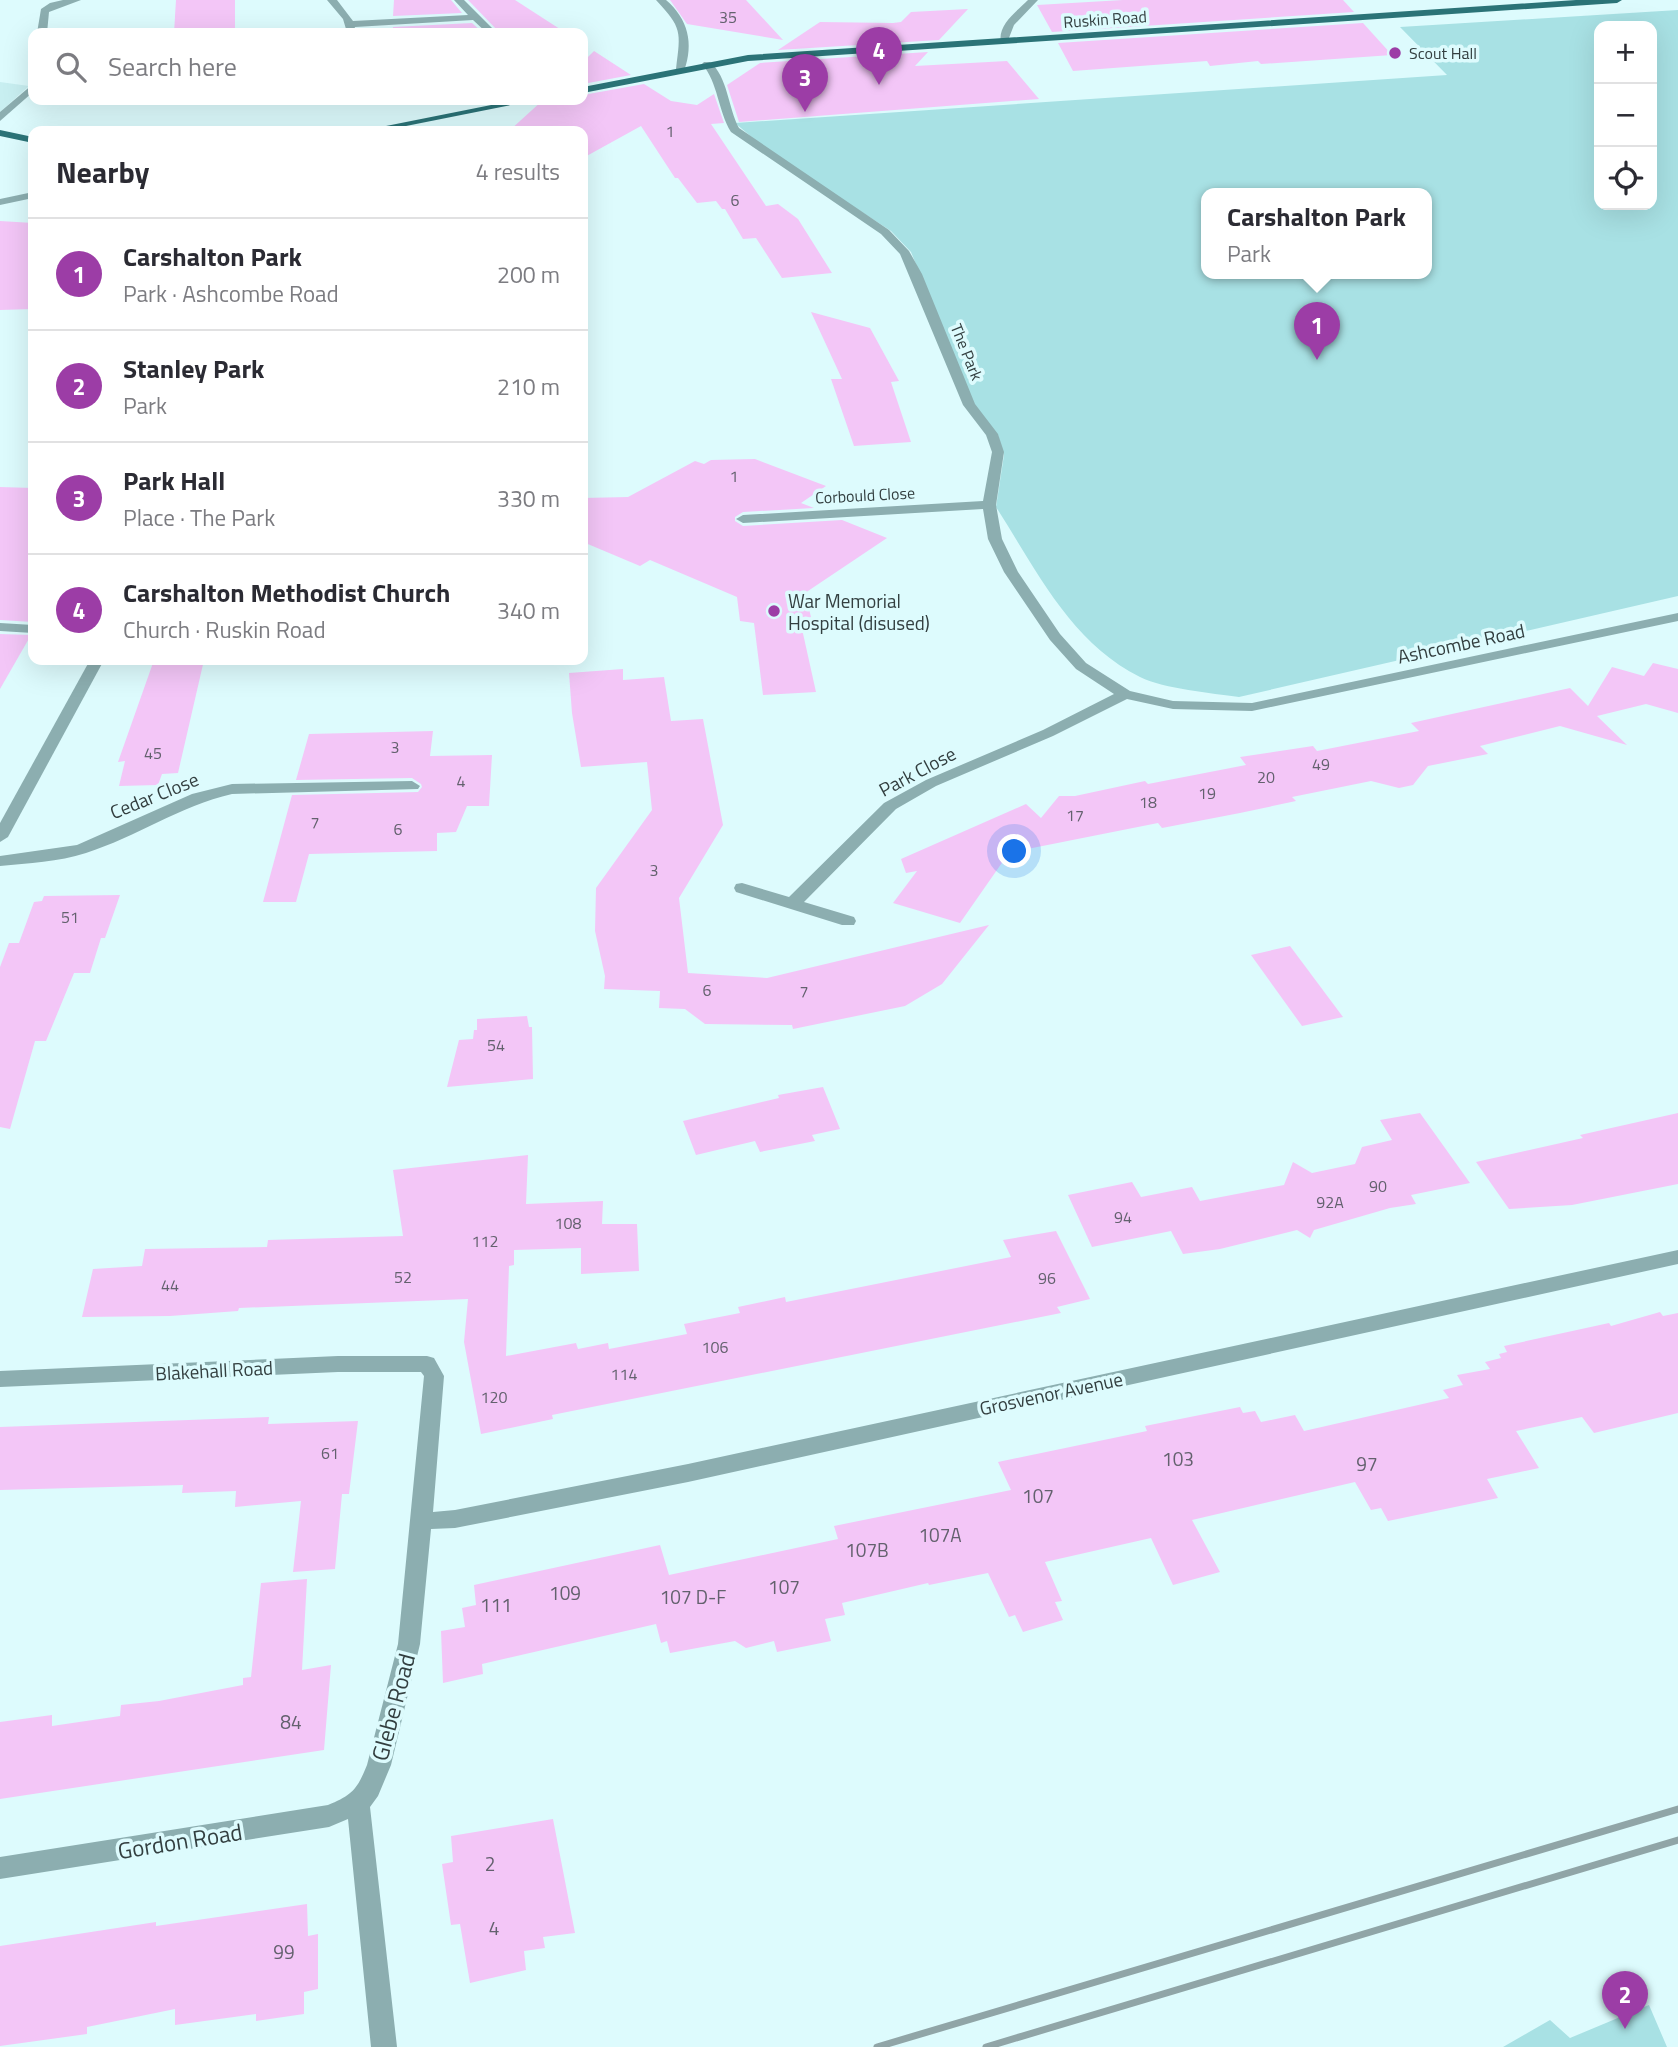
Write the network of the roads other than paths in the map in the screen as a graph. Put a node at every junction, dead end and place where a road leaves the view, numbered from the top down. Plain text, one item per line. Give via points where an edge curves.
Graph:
1 (76, 0) edge
2 (332, 0) edge
3 (458, 0) edge
4 (661, 0) edge
5 (1033, 0) edge
6 (1616, 0) edge
7 (475, 17) junction
8 (42, 28) edge
9 (348, 28) edge
10 (360, 28) edge
11 (487, 28) edge
12 (1004, 41) junction
13 (706, 64) junction
14 (681, 69) junction
15 (588, 89) edge
16 (28, 92) edge
17 (504, 105) edge
18 (0, 118) edge
19 (393, 126) edge
20 (0, 133) edge
21 (28, 139) edge
22 (28, 196) edge
23 (0, 202) edge
24 (989, 505) junction
25 (743, 519) dead end
26 (1678, 617) edge
27 (0, 628) edge
28 (28, 629) edge
29 (94, 665) edge
30 (1125, 694) junction
31 (1252, 707) joint
32 (412, 786) dead end
33 (0, 837) edge
34 (0, 861) edge
35 (741, 888) dead end
36 (793, 903) junction
37 (848, 921) dead end
38 (1678, 1257) edge
39 (427, 1364) joint
40 (0, 1379) edge
41 (423, 1521) junction
42 (358, 1804) junction
43 (0, 1868) edge
44 (384, 2047) edge

1 - 8 street via 44,11
2 - 9 street
3 - 7 street
4 - 14 street via 683,23
5 - 12 street via 1007,25
6 - 12 main road, Ruskin Road
7 - 10 street
7 - 11 street
12 - 13 main road, Ruskin Road
13 - 14 main road, Ruskin Road
13 - 24 street, The Park via 714,69 726,116 735,130 850,206 905,253 969,405 992,434 998,452
14 - 15 main road, Ruskin Road
16 - 18 street
17 - 19 main road
20 - 21 main road
22 - 23 street
24 - 25 street, Corbould Close
24 - 30 street, The Park via 995,539 1010,572 1055,637 1081,666
26 - 31 street, Ashcombe Road
27 - 28 street
29 - 33 street
30 - 31 street, The Park via 1173,705
30 - 36 street, Park Close via 890,806
32 - 34 street, Cedar Close via 232,789 198,797 82,849
35 - 36 street
36 - 37 street
38 - 41 street, Grosvenor Avenue via 688,1473 455,1519
39 - 40 street, Blakehall Road
39 - 41 street, Glebe Road via 434,1377
41 - 42 street, Glebe Road via 409,1644 379,1765
42 - 43 street, Gordon Road via 329,1816
42 - 44 street

